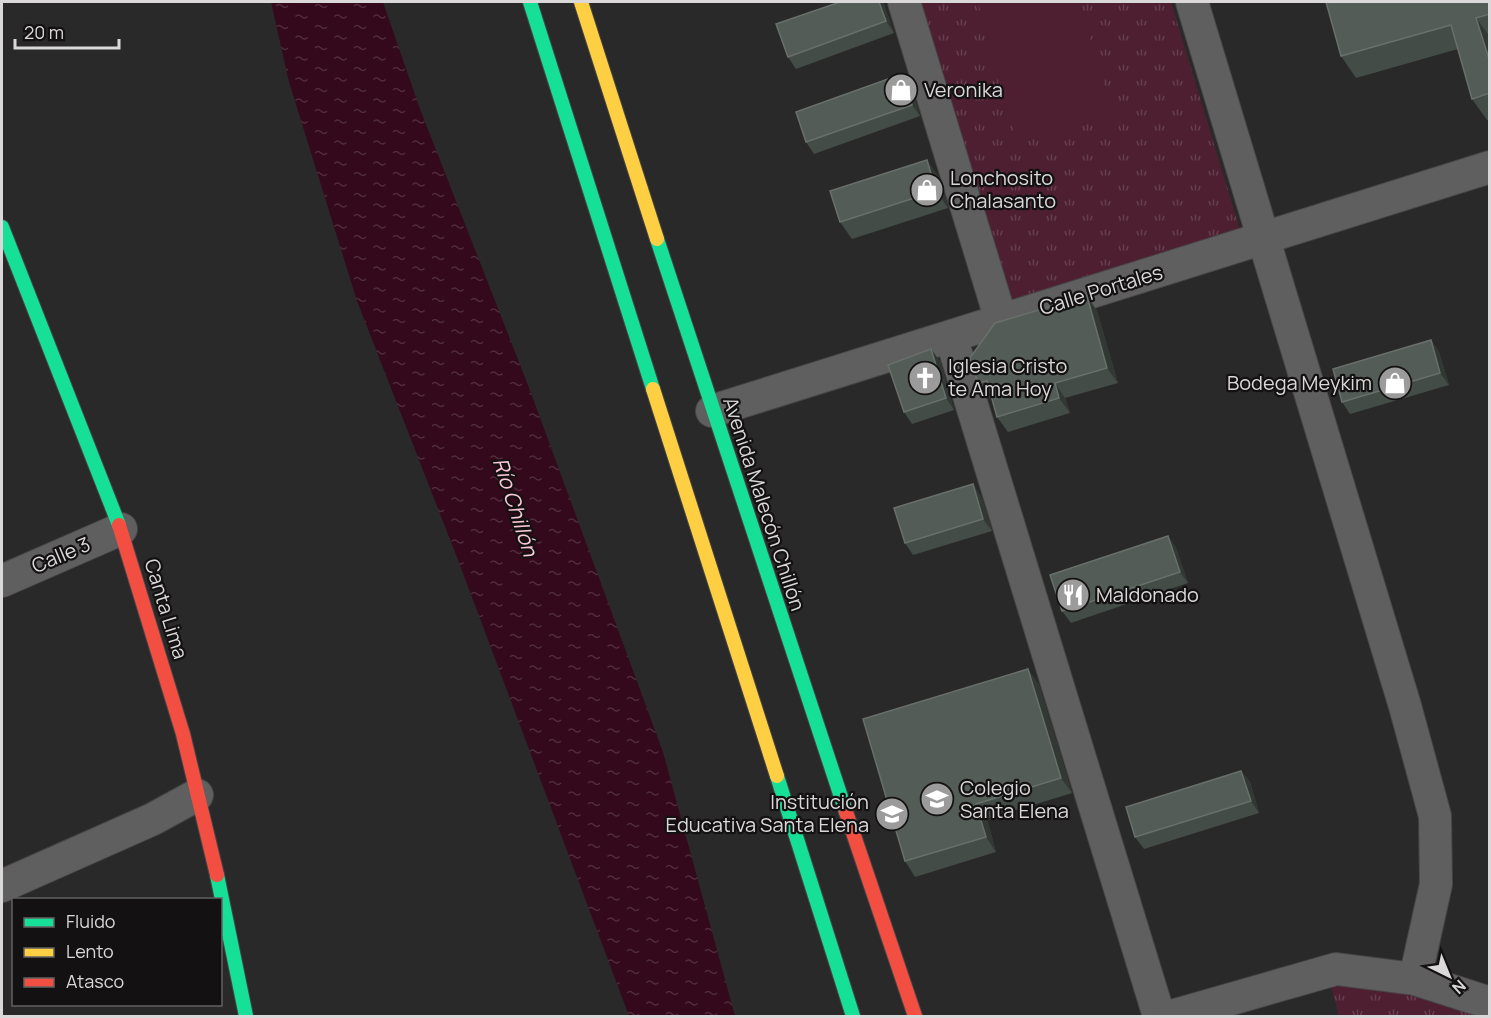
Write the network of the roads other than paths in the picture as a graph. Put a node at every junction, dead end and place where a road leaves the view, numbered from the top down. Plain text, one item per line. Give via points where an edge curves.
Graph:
1 (530, 2) edge
2 (581, 2) edge
3 (904, 2) edge
4 (1192, 2) edge
5 (1490, 167) edge
6 (2, 227) edge
7 (1262, 240) junction
8 (1001, 320) junction
9 (951, 337) junction
10 (712, 411) junction
11 (121, 529) junction
12 (2, 581) edge
13 (197, 795) junction
14 (2, 886) edge
15 (1415, 979) junction
16 (1490, 1003) edge
17 (246, 1017) edge
18 (853, 1017) edge
19 (915, 1017) edge
20 (1159, 1017) edge
21 (1172, 1017) edge

1 - 18 main road
2 - 10 main road, Avenida Malecón Chillón
3 - 8 street
4 - 7 street
5 - 7 street, Calle Portales
6 - 11 main road, Canta Lima
7 - 8 street, Calle Portales
7 - 15 street via 1435,816 1436,884
8 - 9 street, Calle Portales
9 - 10 street, Calle Portales
9 - 20 street
10 - 19 main road, Avenida Malecón Chillón
11 - 12 street, Calle 3
11 - 13 main road, Canta Lima via 183,734
13 - 14 street via 153,819
13 - 17 main road, Canta Lima via 232,939
15 - 16 street
15 - 21 street via 1336,969

